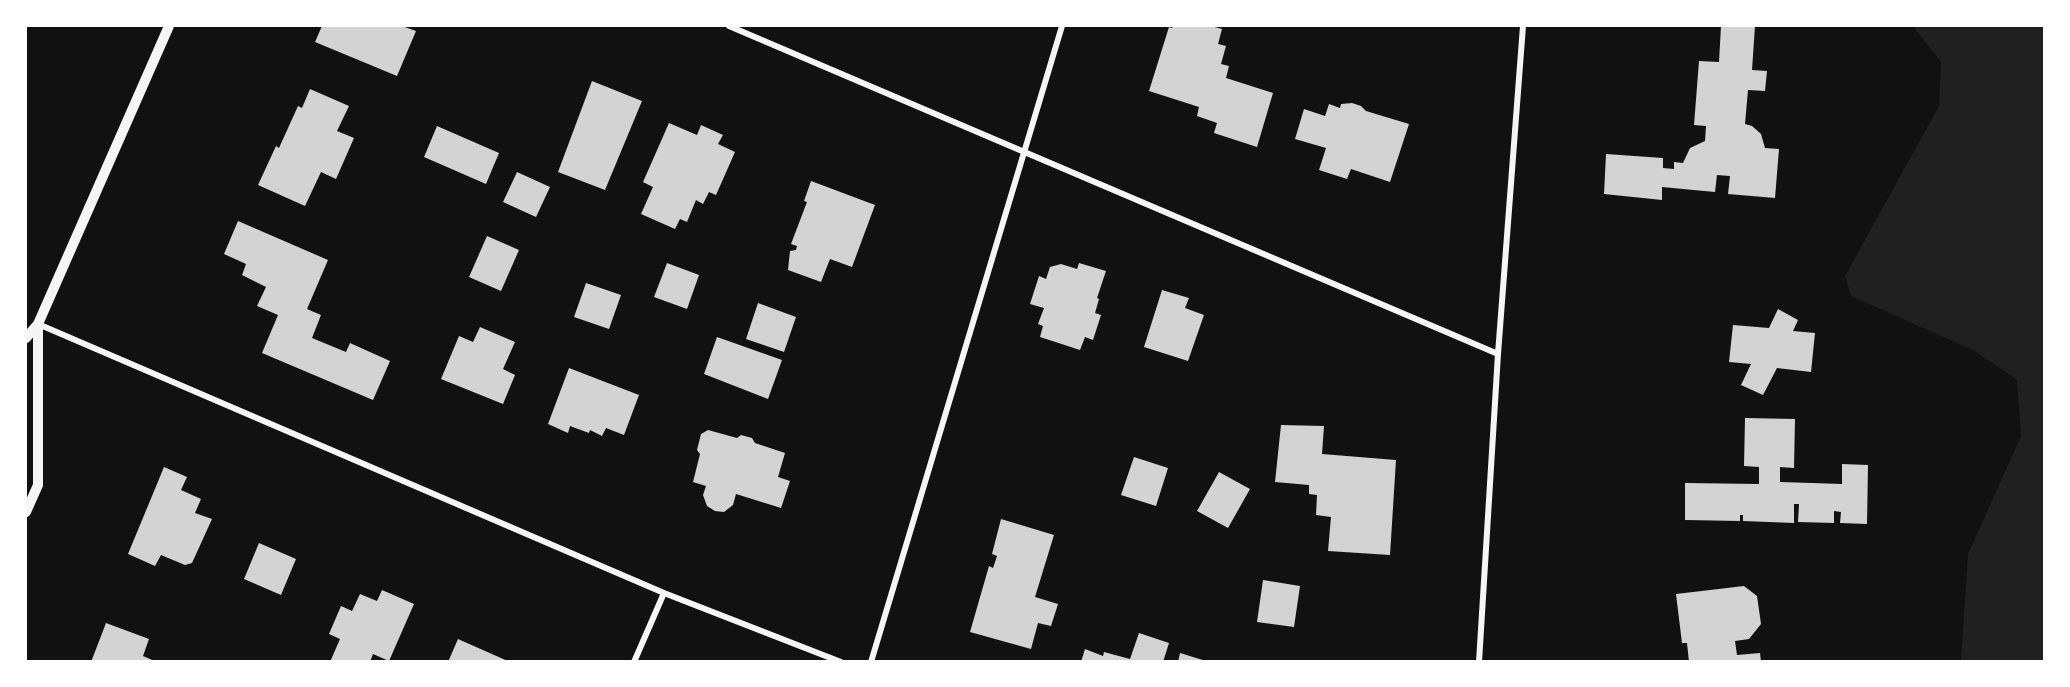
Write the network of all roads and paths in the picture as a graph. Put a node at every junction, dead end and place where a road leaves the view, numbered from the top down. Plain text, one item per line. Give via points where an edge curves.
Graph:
1 (169, 26) edge
2 (729, 26) edge
3 (1062, 26) edge
4 (1523, 26) edge
5 (1024, 153) junction
6 (38, 324) junction
7 (26, 338) edge
8 (1498, 354) junction
9 (26, 512) edge
10 (664, 593) junction
11 (634, 662) edge
12 (841, 662) edge
13 (871, 662) edge
14 (1479, 662) edge

1 - 6 street
2 - 5 street
3 - 5 street
4 - 8 street
5 - 8 street
5 - 13 street
6 - 7 street
6 - 9 street via 38,485
6 - 10 street
8 - 14 street
10 - 11 street
10 - 12 street

